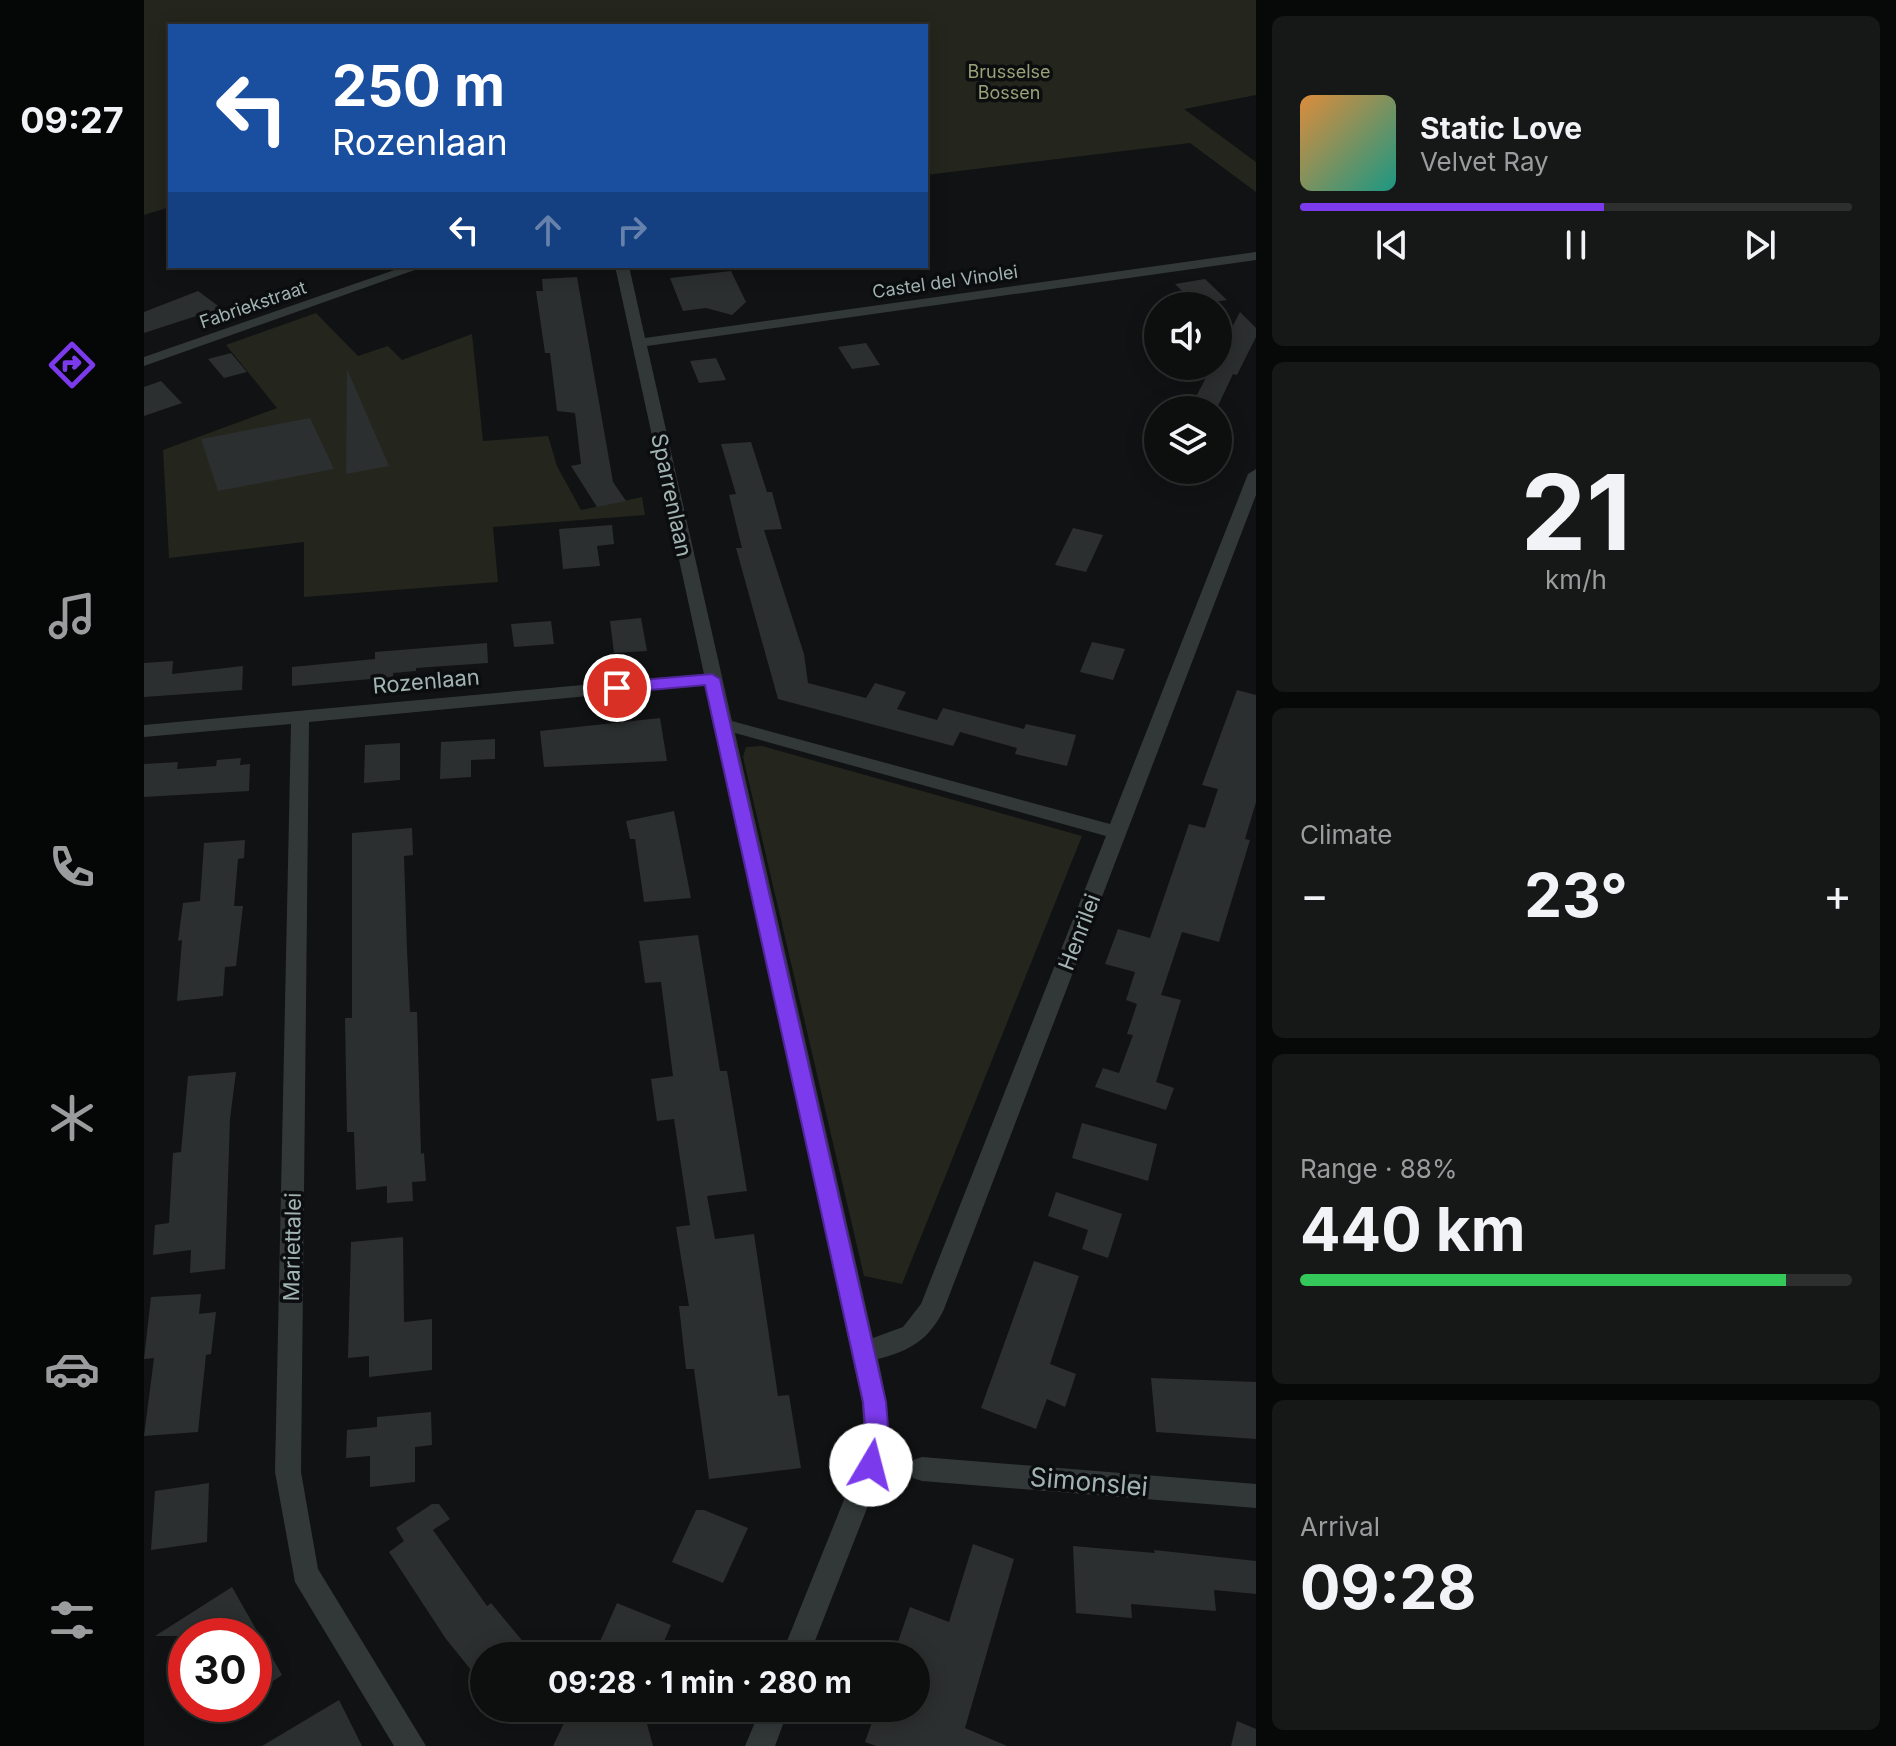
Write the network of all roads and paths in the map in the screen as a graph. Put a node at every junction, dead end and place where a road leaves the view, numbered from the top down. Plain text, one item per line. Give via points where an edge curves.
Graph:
1 (1256, 256) edge
2 (413, 268) edge
3 (622, 268) edge
4 (639, 343) junction
5 (144, 362) edge
6 (1254, 485) edge
7 (712, 679) junction
8 (300, 717) junction
9 (723, 724) junction
10 (144, 731) edge
11 (1118, 833) junction
12 (862, 1352) junction
13 (922, 1469) dead end
14 (1256, 1496) edge
15 (801, 1642) edge
16 (769, 1722) edge
17 (411, 1746) edge
18 (760, 1746) edge

1 - 4 street, Castel del Vinolei
2 - 5 street, Fabriekstraat
3 - 4 street, Sparrenlaan
4 - 7 street, Sparrenlaan
6 - 11 street, Henrilei
7 - 8 street, Rozenlaan
7 - 9 street, Sparrenlaan
8 - 10 street, Rozenlaan
8 - 17 street, Mariettalei via 288,1472 305,1573
9 - 11 street
9 - 12 street, Sparrenlaan
11 - 12 street, Henrilei via 932,1309 912,1337
12 - 15 street, Sparrenlaan via 875,1402 877,1439
13 - 14 street, Simonslei
16 - 18 street

